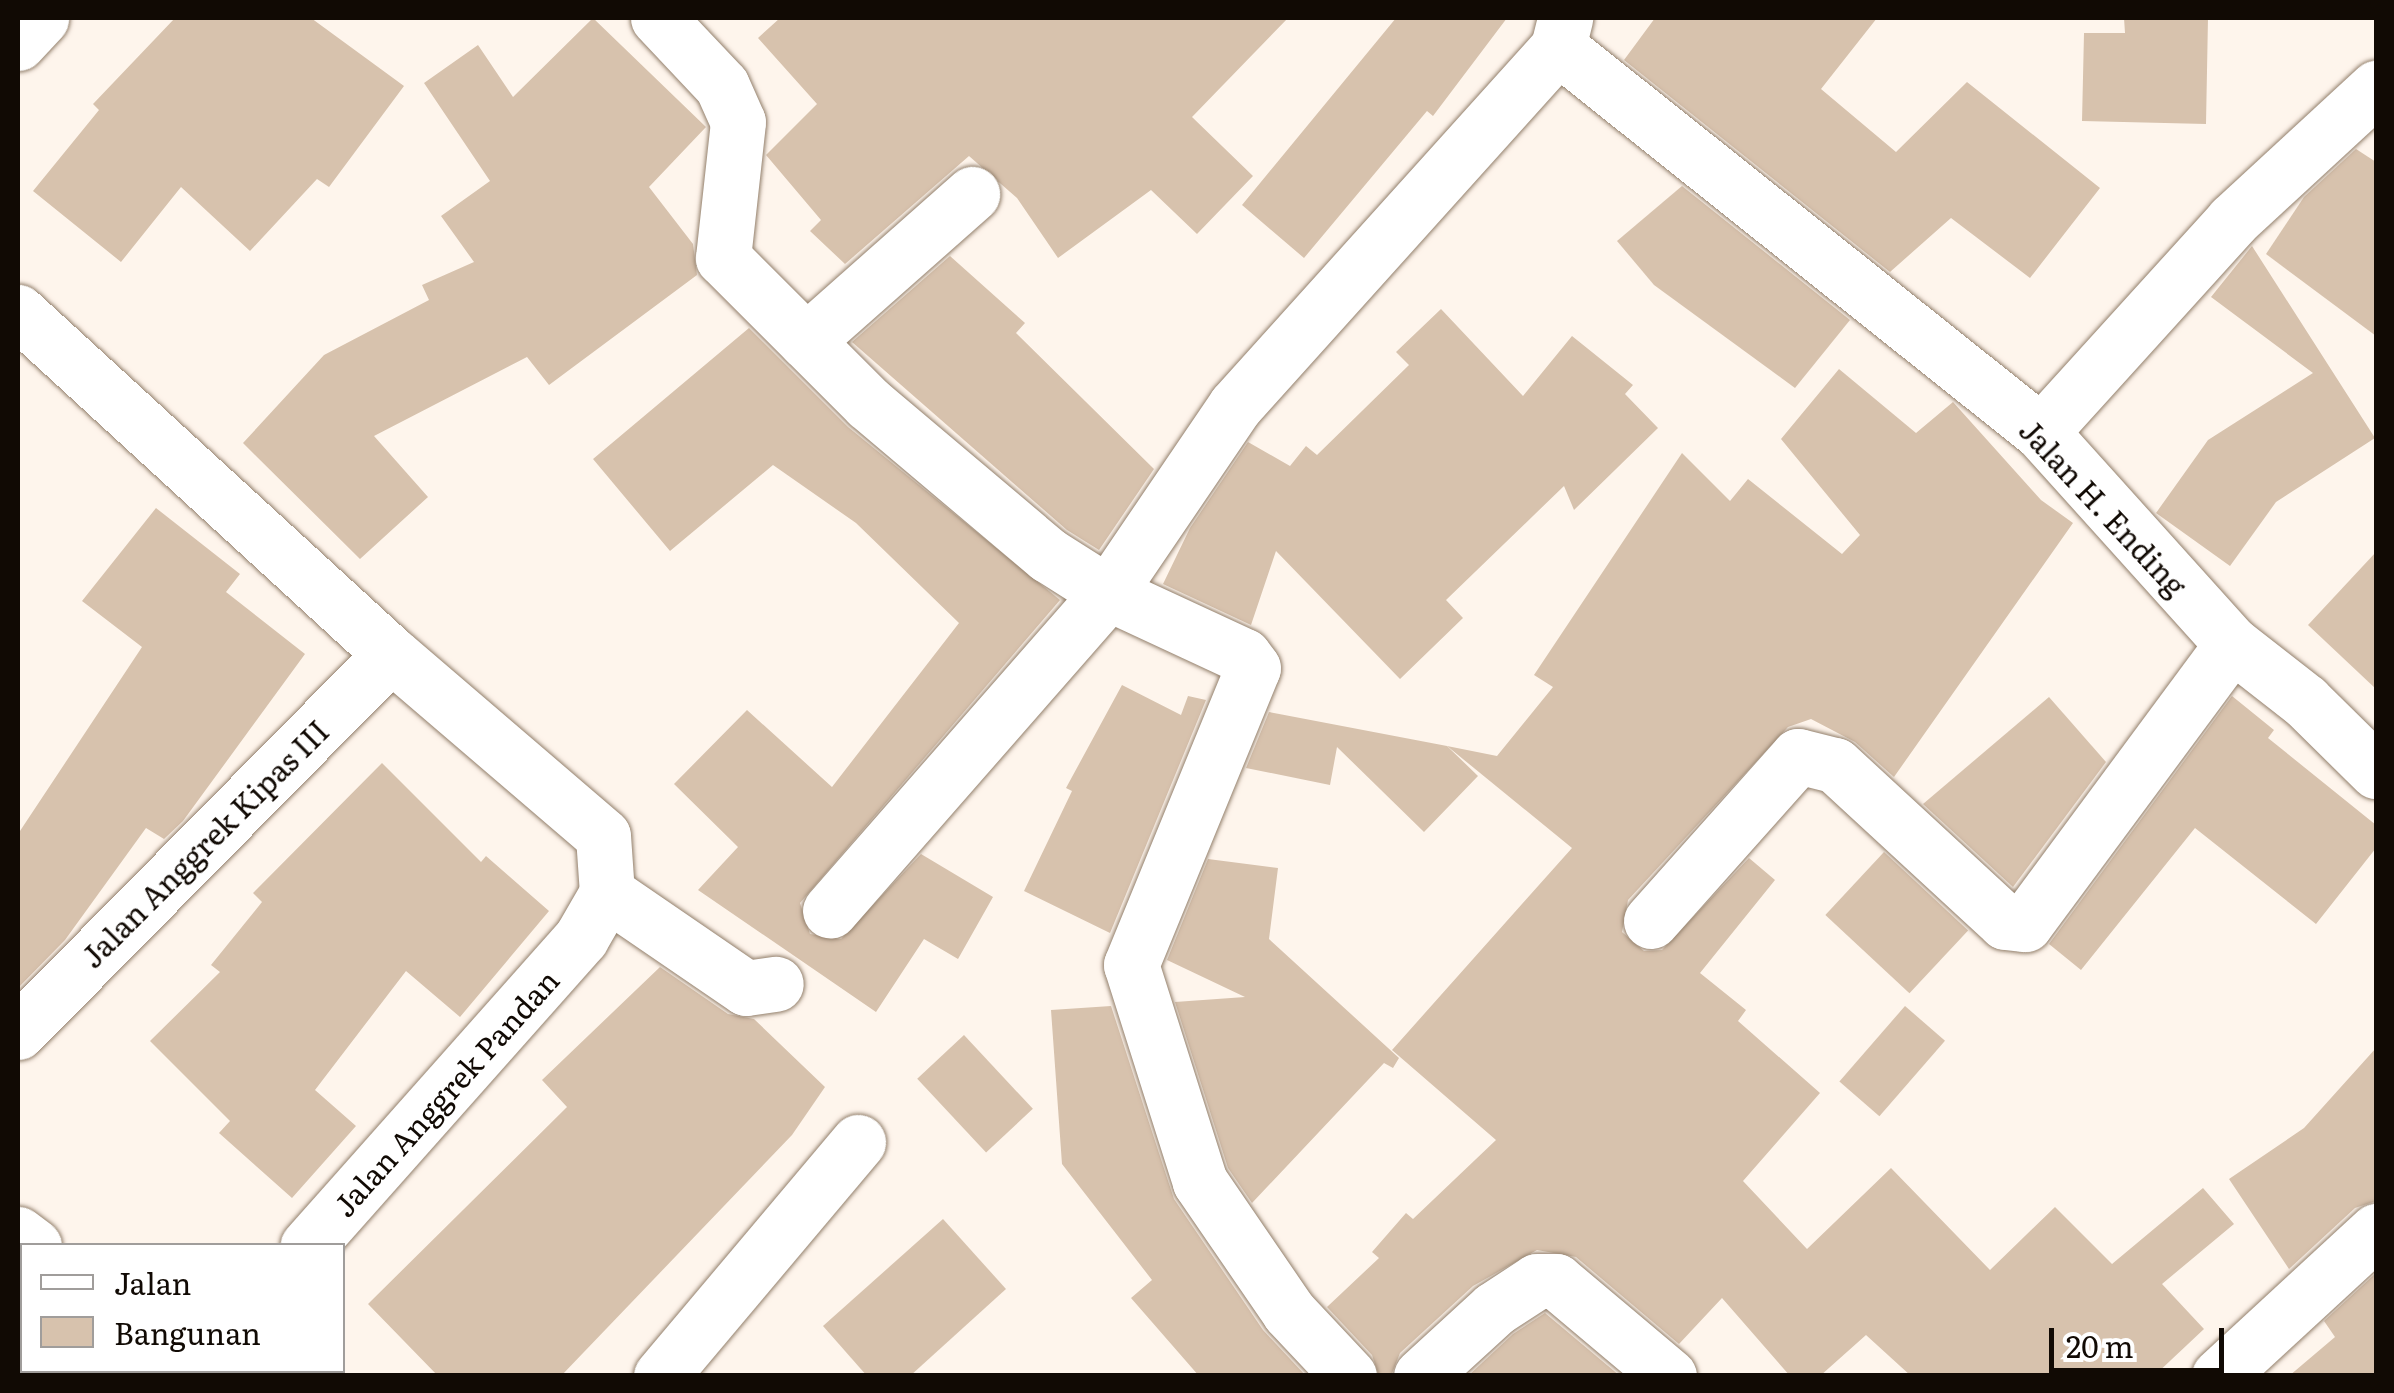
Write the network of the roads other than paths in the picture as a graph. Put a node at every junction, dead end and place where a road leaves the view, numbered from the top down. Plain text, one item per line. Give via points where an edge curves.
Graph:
1 (41, 18) edge
2 (658, 18) edge
3 (1562, 32) edge
4 (18, 43) edge
5 (2376, 88) edge
6 (972, 194) dead end
7 (18, 312) edge
8 (806, 341) junction
9 (2041, 432) junction
10 (1108, 593) junction
11 (2232, 644) junction
12 (391, 654) junction
13 (2376, 771) edge
14 (830, 910) dead end
15 (594, 916) junction
16 (1651, 921) dead end
17 (776, 984) dead end
18 (18, 1032) edge
19 (858, 1142) dead end
20 (2376, 1231) edge
21 (311, 1243) edge
22 (662, 1376) edge
23 (1348, 1376) edge
24 (1421, 1376) edge
25 (1669, 1376) edge
26 (2220, 1376) edge

1 - 4 street
2 - 8 street via 722,86 738,122 724,258
3 - 9 street, Jalan H. Ending via 1680,144
3 - 10 street via 1235,406
5 - 9 street via 2232,220
6 - 8 street
7 - 12 street
8 - 10 street via 868,404 1033,543
9 - 11 street, Jalan H. Ending
10 - 14 street
10 - 23 street via 1244,656 1253,668 1130,965 1200,1182 1289,1312
11 - 13 street, Jalan H. Ending via 2305,701
11 - 16 street via 2025,924 2005,922 1835,765 1798,756
12 - 15 street via 604,836
12 - 18 street, Jalan Anggrek Kipas III
15 - 17 street via 746,988
15 - 21 street, Jalan Anggrek Pandan
19 - 22 street
20 - 26 street
24 - 25 street via 1494,1309 1537,1281 1556,1281

